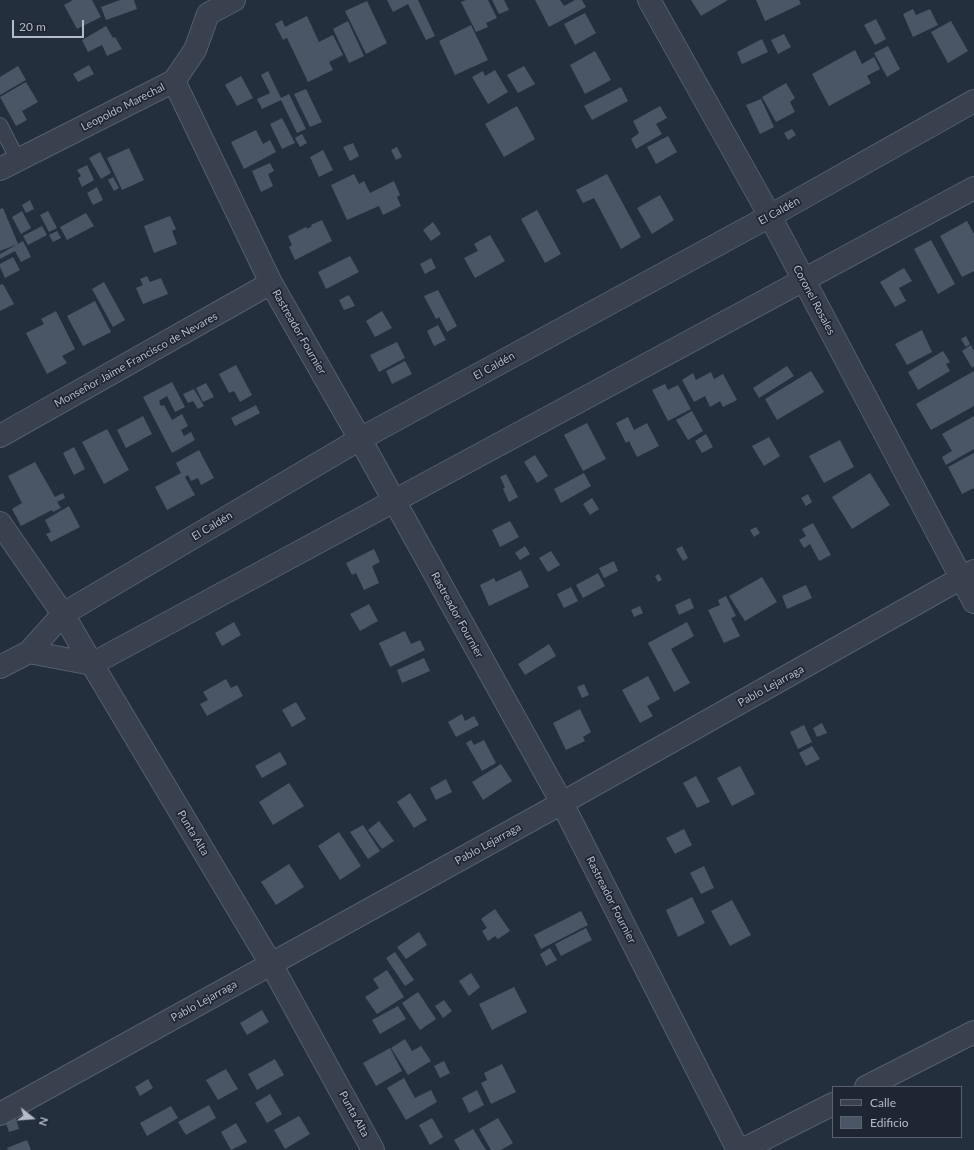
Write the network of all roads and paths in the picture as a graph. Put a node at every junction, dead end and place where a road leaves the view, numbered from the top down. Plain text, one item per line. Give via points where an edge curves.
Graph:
1 (234, 0) edge
2 (649, 0) edge
3 (204, 7) edge
4 (174, 81) junction
5 (974, 101) edge
6 (0, 125) edge
7 (9, 165) edge
8 (974, 188) edge
9 (770, 216) junction
10 (803, 279) junction
11 (271, 284) junction
12 (0, 436) edge
13 (360, 439) junction
14 (393, 500) junction
15 (0, 523) edge
16 (967, 575) edge
17 (974, 602) edge
18 (64, 614) junction
19 (29, 652) junction
20 (92, 664) junction
21 (0, 667) edge
22 (562, 803) junction
23 (271, 964) junction
24 (974, 1032) edge
25 (868, 1086) edge
26 (832, 1105) edge
27 (0, 1114) edge
28 (373, 1150) edge
29 (738, 1150) edge
30 (742, 1150) edge

1 - 3 street, Leopoldo Marechal
2 - 9 street, Coronel Rosales
3 - 4 street, Leopoldo Marechal via 195,50
4 - 7 street, Leopoldo Marechal
4 - 11 street, Rastreador Fournier
5 - 9 street, El Caldén
6 - 7 lane
8 - 10 street
9 - 10 street, Coronel Rosales
9 - 13 street, El Caldén
10 - 14 street
10 - 16 street, Coronel Rosales
11 - 12 street, Monseñor Jaime Francisco de Nevares
11 - 13 street, Rastreador Fournier
13 - 14 street, Rastreador Fournier
13 - 18 street, El Caldén
14 - 20 street
14 - 22 street, Rastreador Fournier
15 - 18 street, Punta Alta
16 - 17 street, Coronel Rosales
16 - 22 street, Pablo Lejarraga
18 - 19 street, El Caldén
18 - 20 street, Punta Alta
19 - 20 street
19 - 21 street, El Caldén
20 - 23 street, Punta Alta
22 - 23 street, Pablo Lejarraga
22 - 29 street, Rastreador Fournier
23 - 27 street, Pablo Lejarraga
23 - 28 street, Punta Alta
24 - 25 street
26 - 30 street

